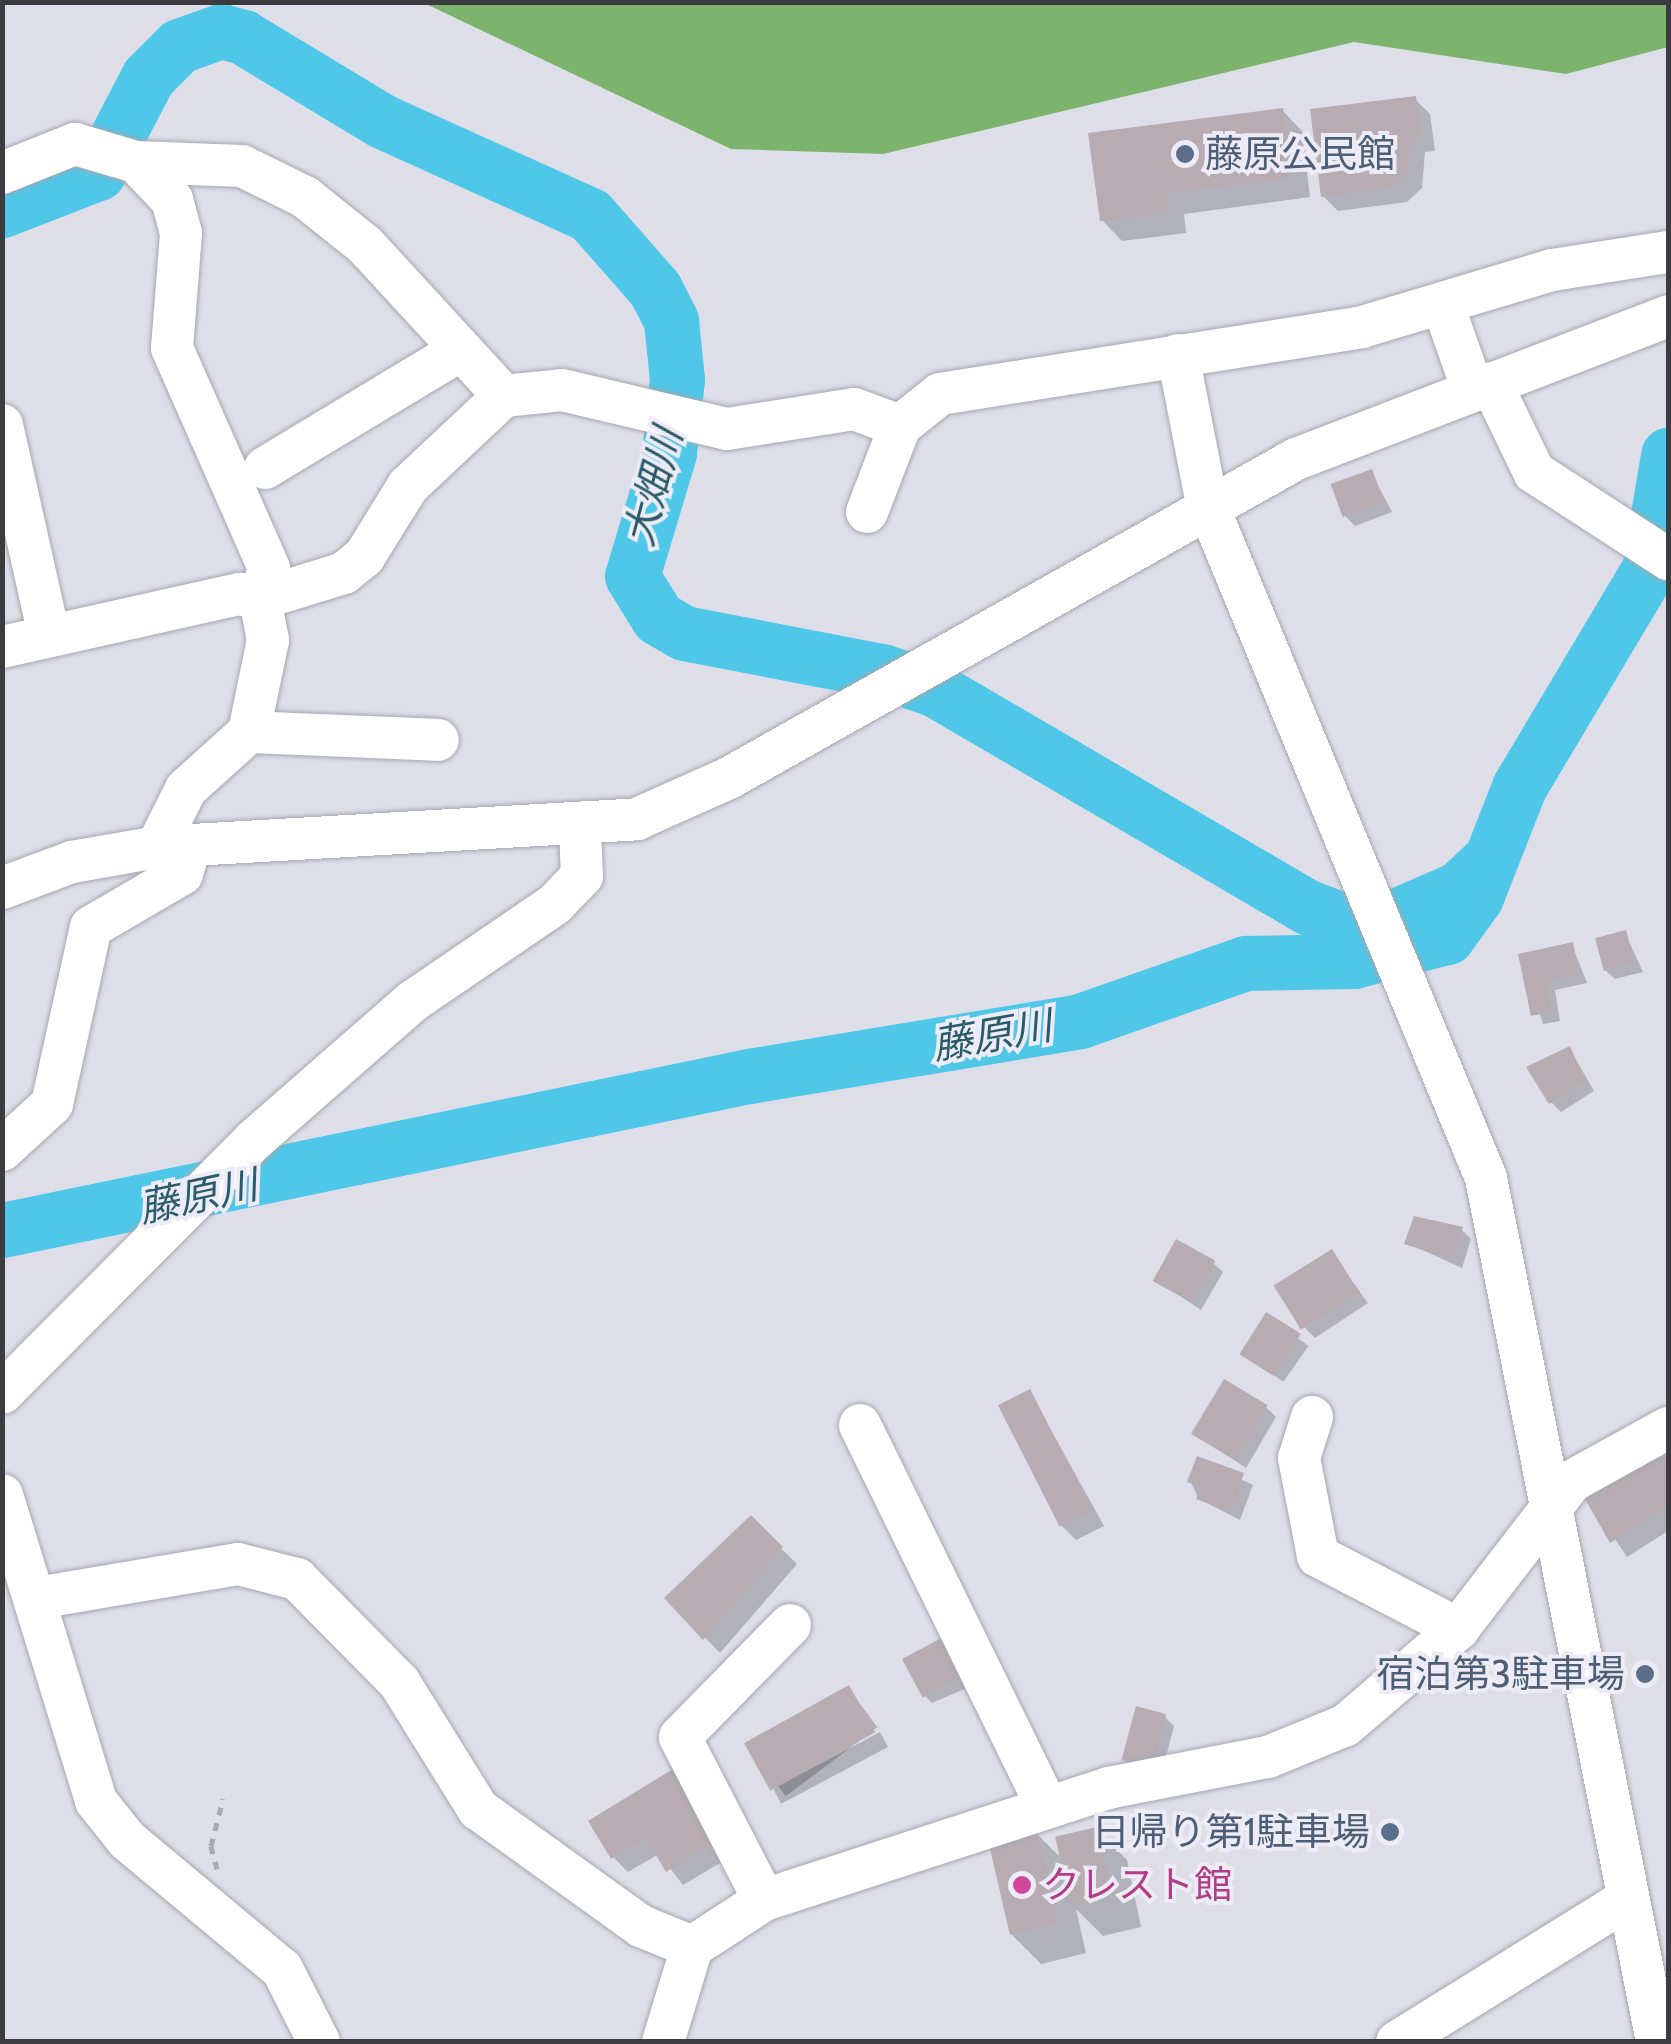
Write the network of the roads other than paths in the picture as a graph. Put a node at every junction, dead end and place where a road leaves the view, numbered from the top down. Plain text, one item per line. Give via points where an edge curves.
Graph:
1 (118, 157) junction
2 (2, 173) edge
3 (1668, 252) edge
4 (1444, 304) junction
5 (1668, 316) edge
6 (457, 352) junction
7 (1178, 355) junction
8 (1482, 386) junction
9 (504, 396) junction
10 (2, 425) edge
11 (900, 426) junction
12 (266, 468) dead end
13 (1207, 504) junction
14 (867, 512) dead end
15 (1668, 559) edge
16 (260, 599) junction
17 (48, 636) junction
18 (2, 646) edge
19 (249, 732) junction
20 (438, 740) dead end
21 (580, 828) junction
22 (174, 847) junction
23 (2, 888) edge
24 (2, 1150) edge
25 (2, 1392) edge
26 (1312, 1418) dead end
27 (860, 1425) dead end
28 (1668, 1428) edge
29 (2, 1495) edge
30 (1550, 1509) junction
31 (38, 1598) junction
32 (790, 1624) dead end
33 (1458, 1629) junction
34 (1047, 1807) junction
35 (764, 1900) junction
36 (1626, 1900) junction
37 (692, 1946) junction
38 (319, 2042) edge
39 (663, 2042) edge
40 (1397, 2042) edge
41 (1656, 2042) edge

1 - 2 street via 75,144
1 - 6 street via 242,166 305,197 365,245
1 - 16 street via 172,200 181,233 172,348 269,568
3 - 4 street via 1610,256
4 - 7 street
4 - 8 street
5 - 8 street
6 - 9 street
6 - 12 street
7 - 11 street via 940,394
7 - 13 street
8 - 13 street
8 - 15 street via 1534,472
9 - 11 street via 562,390 676,418 759,427 854,409
9 - 16 street via 408,486 364,557 344,573
10 - 17 street
11 - 14 street
13 - 21 street via 686,802
13 - 30 street via 1486,1178
16 - 17 street via 240,594
16 - 19 street via 268,640
17 - 18 street
19 - 20 street
19 - 22 street via 186,789
21 - 22 street
21 - 25 street via 582,876 555,904 413,1001 254,1140
22 - 23 street via 72,862
22 - 24 street via 182,874 90,927 52,1104
26 - 33 street via 1298,1458 1318,1556
27 - 34 street
28 - 30 street via 1572,1481
29 - 31 street
30 - 33 street
30 - 36 street
31 - 37 street via 238,1564 297,1579 400,1682 478,1809 641,1926
31 - 38 street via 76,1756 96,1801 128,1840 282,1969
32 - 35 street via 680,1737
33 - 34 street via 1372,1707 1318,1741
34 - 35 street
35 - 37 street
36 - 40 street
36 - 41 street
37 - 39 street

